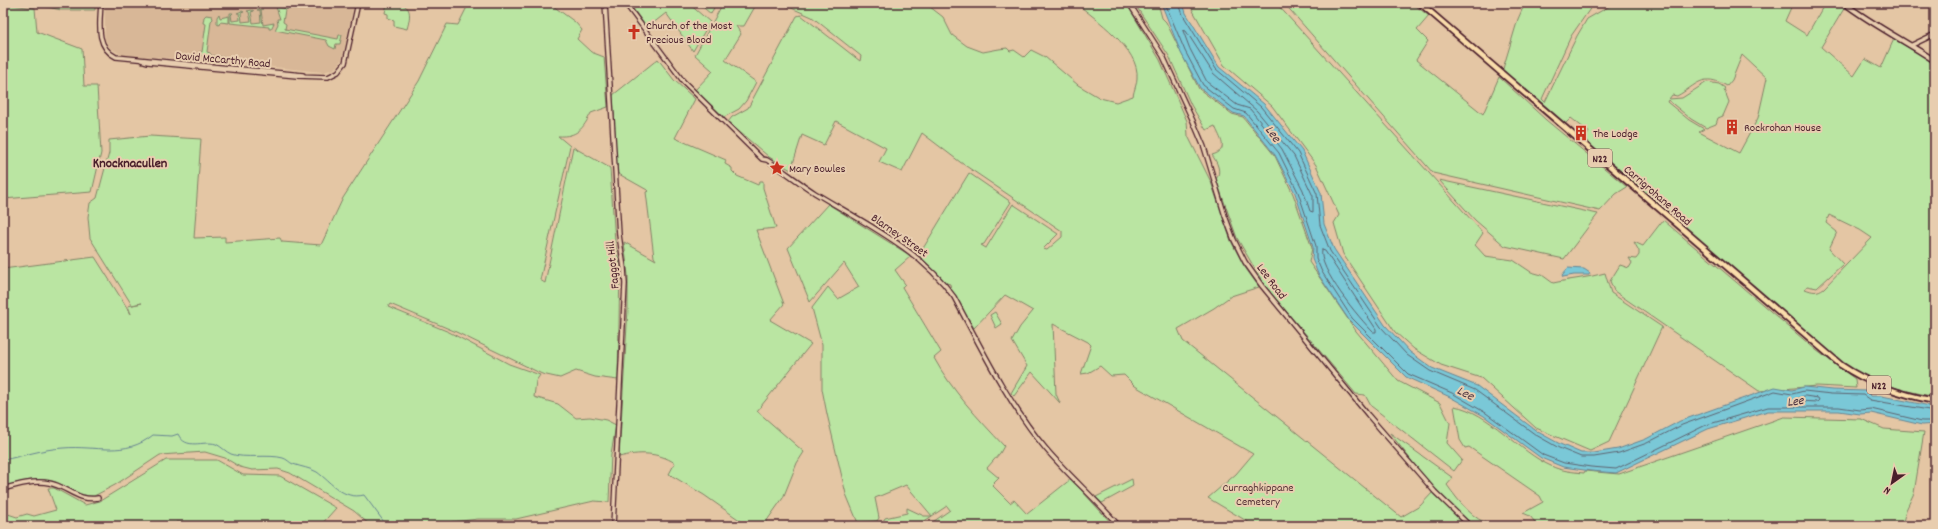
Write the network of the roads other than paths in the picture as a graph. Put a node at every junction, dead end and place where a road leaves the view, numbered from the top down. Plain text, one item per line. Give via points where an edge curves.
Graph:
1 (101, 3) edge
2 (358, 3) edge
3 (605, 3) edge
4 (625, 3) edge
5 (1129, 3) edge
6 (1420, 3) edge
7 (1844, 3) edge
8 (1935, 34) edge
9 (1912, 45) junction
10 (1935, 61) edge
11 (1935, 401) edge
12 (3, 489) edge
13 (98, 498) dead end
14 (613, 526) edge
15 (1119, 526) edge
16 (1470, 526) edge

1 - 2 street, David McCarthy Road via 100,36 104,47 116,57 245,72 328,77 342,68 346,60
3 - 14 street, Faggot Hill via 619,236 625,284
4 - 15 street, Blarney Street via 683,82 762,160 767,160 909,252 945,285 1030,428 1046,449
5 - 16 street, Lee Road via 1164,56 1204,147 1225,216 1245,262 1365,411 1435,492
6 - 11 highway, Carrigrohane Road / N22 via 1828,355 1853,373 1873,383
7 - 9 main road via 1869,22
8 - 9 street
9 - 10 main road
12 - 13 street via 48,483 84,498

